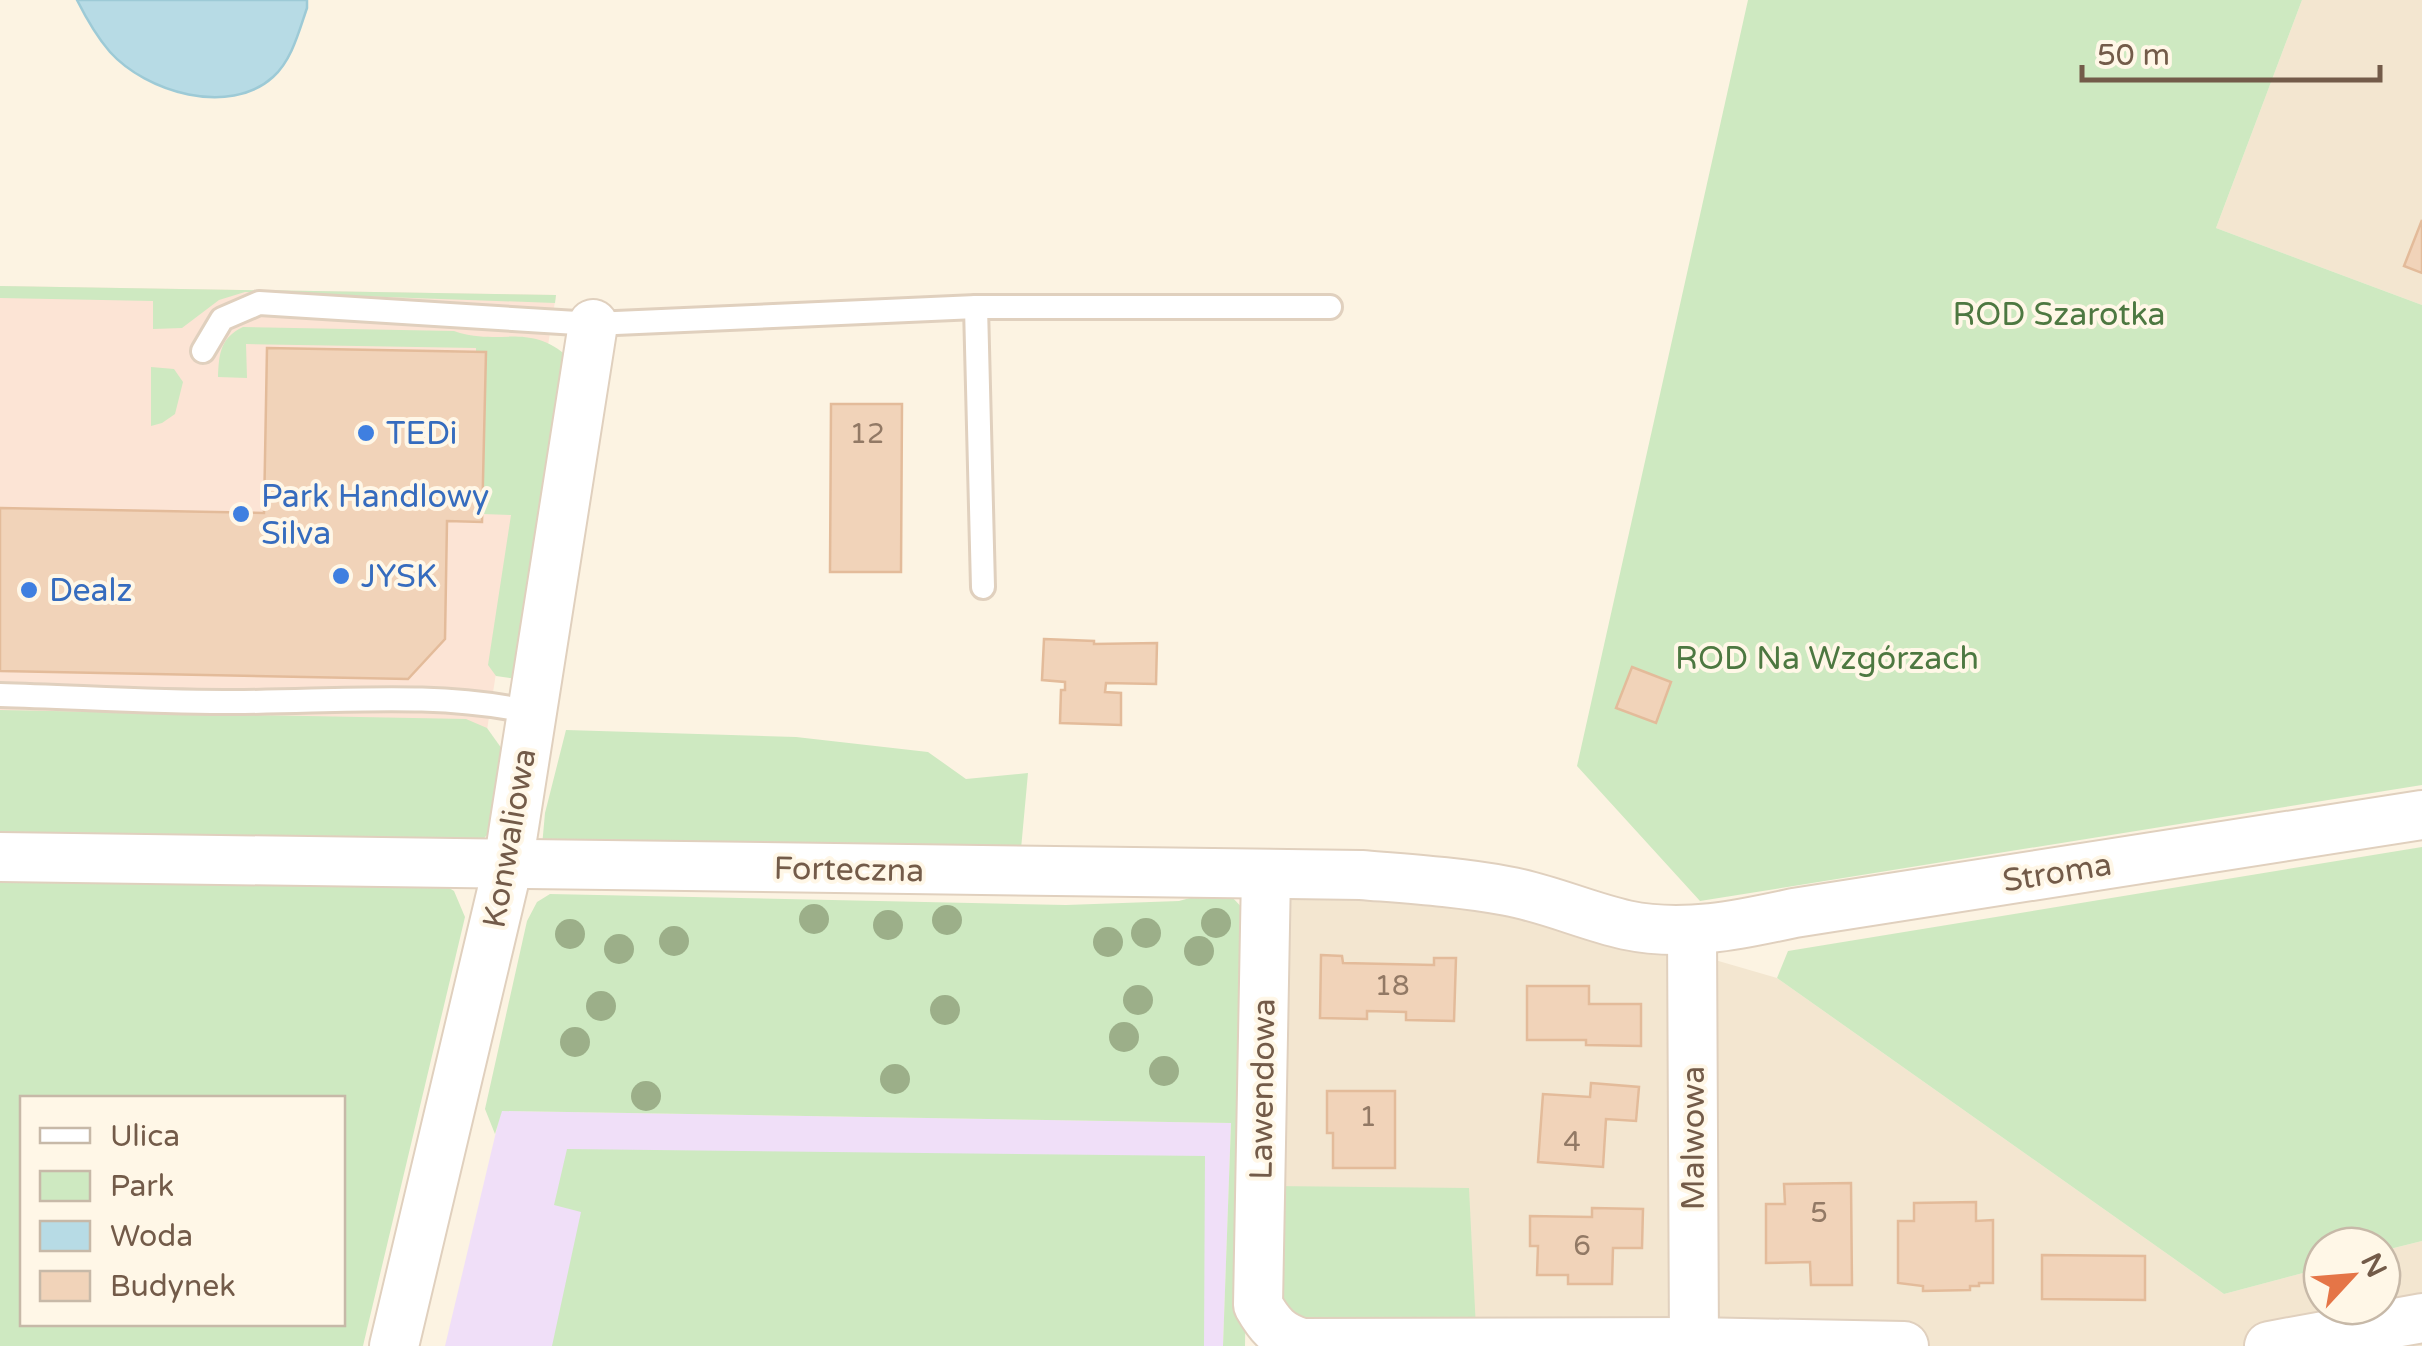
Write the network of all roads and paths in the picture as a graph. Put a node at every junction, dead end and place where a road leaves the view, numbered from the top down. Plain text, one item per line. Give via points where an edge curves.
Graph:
1 (976, 307) junction
2 (1330, 307) dead end
3 (593, 324) junction
4 (203, 352) dead end
5 (983, 586) dead end
6 (0, 695) edge
7 (531, 712) junction
8 (2422, 815) edge
9 (0, 857) edge
10 (508, 865) junction
11 (1266, 874) junction
12 (1692, 930) junction
13 (2422, 1318) edge
14 (1694, 1344) edge
15 (394, 1346) edge
16 (1904, 1346) edge
17 (2269, 1346) edge

1 - 2 lane
1 - 3 lane
1 - 5 lane
3 - 4 lane via 259,303 222,319
3 - 7 street, Konwaliowa
6 - 7 lane via 426,699
7 - 10 street, Konwaliowa
8 - 12 street, Stroma
9 - 10 street, Forteczna
10 - 11 street, Forteczna
10 - 15 street, Konwaliowa
11 - 12 street, Forteczna via 1444,882 1512,892 1632,926
11 - 14 street, Lawendowa via 1258,1304 1275,1330 1302,1343
12 - 14 street, Malwowa
13 - 17 street
14 - 16 street

